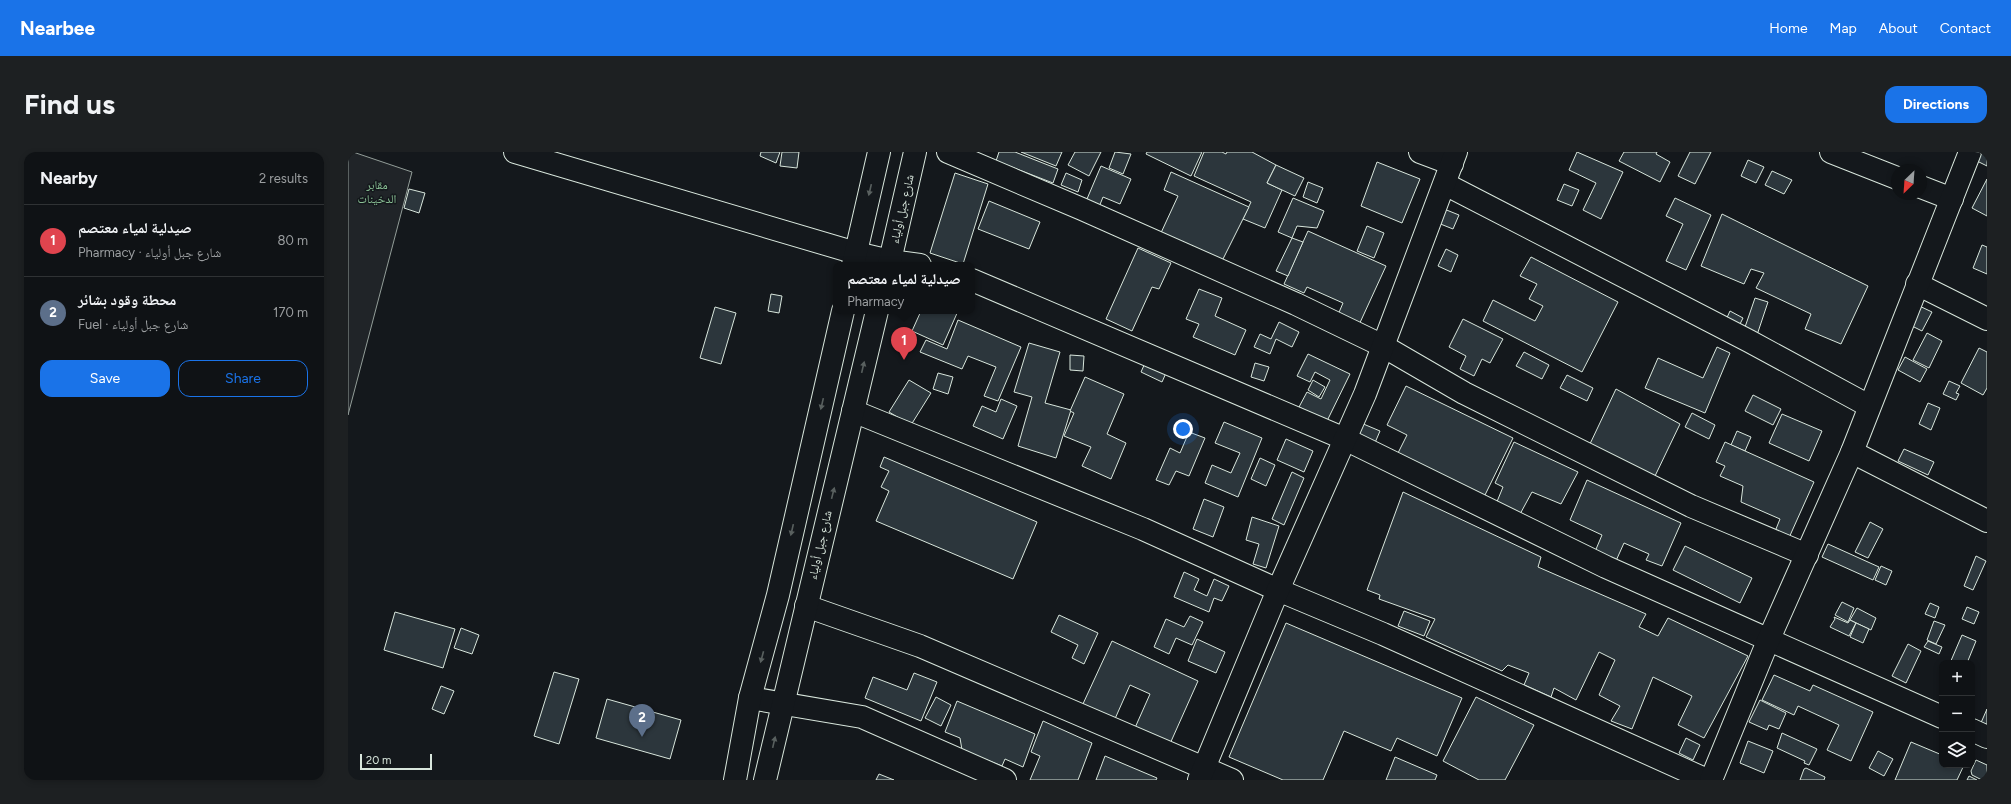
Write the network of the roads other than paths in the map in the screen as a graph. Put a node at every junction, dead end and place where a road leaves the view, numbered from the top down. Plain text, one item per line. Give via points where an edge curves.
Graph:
1 (515, 152) edge
2 (879, 152) edge
3 (915, 152) edge
4 (948, 152) edge
5 (1420, 152) edge
6 (1831, 152) edge
7 (1970, 152) edge
8 (1451, 167) edge
9 (1891, 176) edge
10 (1927, 189) edge
11 (1952, 199) junction
12 (855, 259) edge
13 (880, 262) edge
14 (889, 262) edge
15 (975, 281) edge
16 (1917, 284) junction
17 (842, 314) edge
18 (876, 314) edge
19 (1987, 319) edge
20 (1383, 346) junction
21 (1869, 406) junction
22 (853, 411) junction
23 (1346, 439) junction
24 (1852, 452) junction
25 (1987, 521) edge
26 (1807, 555) junction
27 (1278, 590) junction
28 (806, 606) junction
29 (1768, 641) junction
30 (750, 698) junction
31 (783, 705) junction
32 (1939, 716) edge
33 (1975, 731) edge
34 (1987, 737) edge
35 (1201, 774) edge
36 (735, 780) edge
37 (765, 780) edge
38 (1005, 780) edge
39 (1232, 780) edge
40 (1708, 780) edge
41 (1711, 780) edge

1 - 12 street
2 -> 12 street
3 - 14 street, شارع جبل أولياء
4 - 20 street via 1165,245
5 - 8 street
6 - 9 street
7 - 11 street
8 - 20 street
8 - 21 street via 1749,341
10 - 11 street
11 - 16 street
12 - 13 street
15 - 23 street
16 - 19 street
16 - 21 street
17 -> 30 street via 778,595
22 -> 18 street, شارع جبل أولياء
20 - 23 street
20 - 26 street via 1464,393 1691,506
21 - 24 street
22 - 27 street via 1136,526
28 -> 22 street, شارع جبل أولياء
23 - 27 street
23 - 29 street via 1606,568
24 - 25 street
24 - 26 street
26 - 29 street
27 - 35 street
27 - 40 street via 1383,634
28 - 31 street, شارع جبل أولياء
28 - 35 street via 920,646
29 - 32 street
29 - 41 street
30 - 31 street
30 - 36 street
37 -> 31 street, شارع جبل أولياء
31 - 38 street via 862,717
33 - 34 street
35 - 39 street

